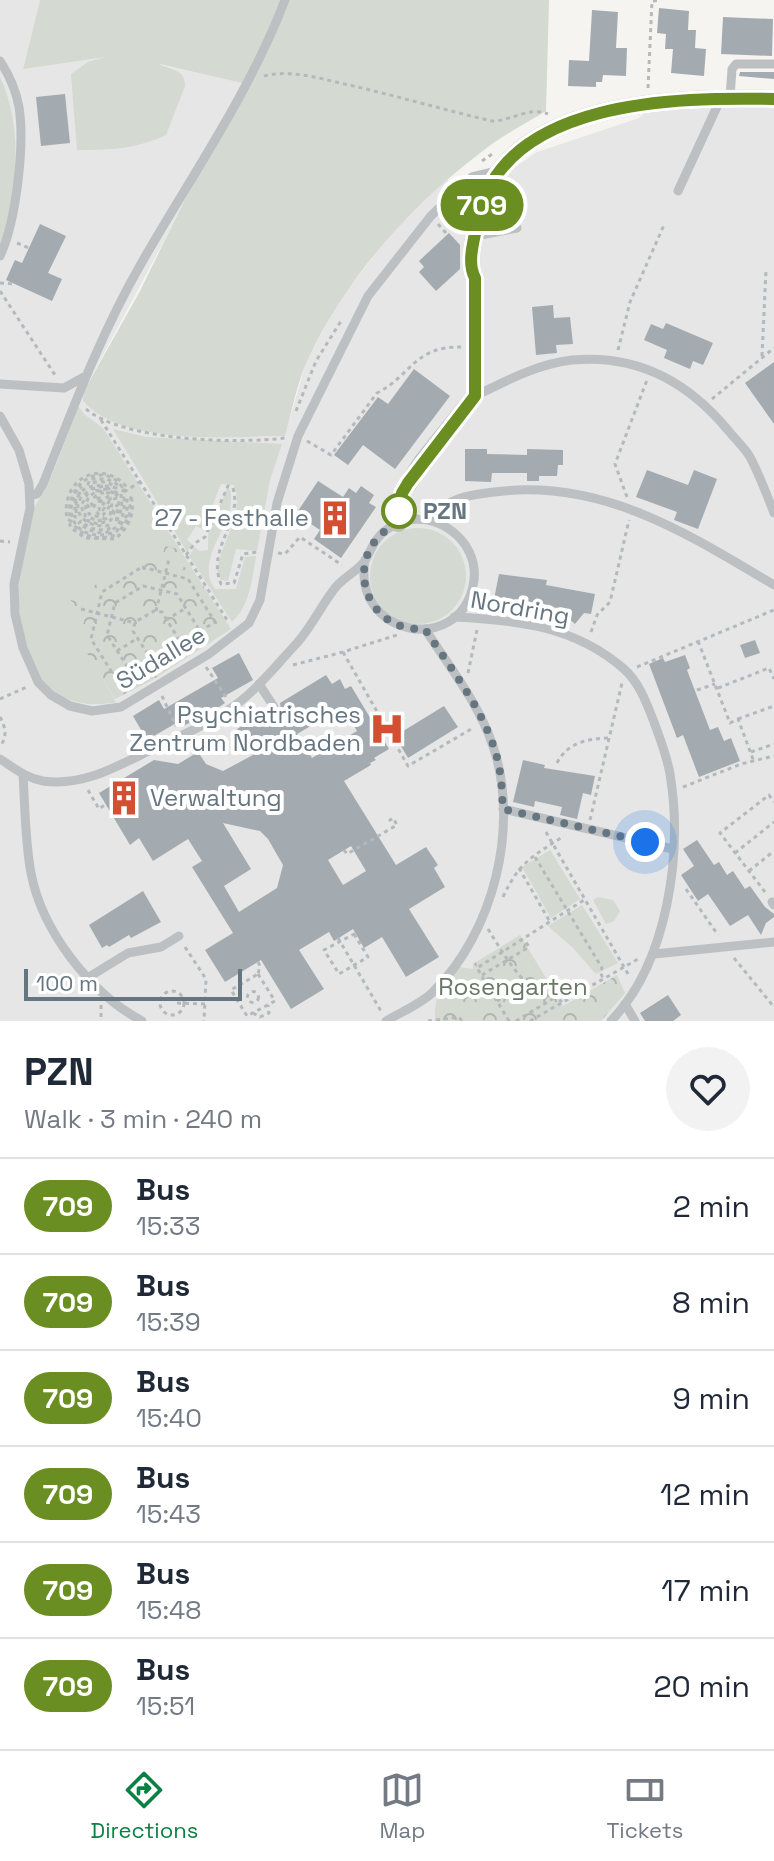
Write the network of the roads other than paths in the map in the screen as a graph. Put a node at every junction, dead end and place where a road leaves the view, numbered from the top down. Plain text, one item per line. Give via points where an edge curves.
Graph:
1 (285, 0) edge
2 (0, 61) edge
3 (774, 64) edge
4 (726, 98) junction
5 (774, 99) edge
6 (497, 171) junction
7 (678, 191) dead end
8 (517, 228) dead end
9 (475, 237) junction
10 (0, 256) edge
11 (84, 377) junction
12 (0, 384) edge
13 (475, 396) junction
14 (0, 416) edge
15 (30, 496) junction
16 (774, 512) edge
17 (430, 520) junction
18 (398, 523) junction
19 (365, 560) junction
20 (774, 585) edge
21 (454, 617) junction
22 (425, 629) junction
23 (259, 684) junction
24 (274, 707) dead end
25 (0, 759) edge
26 (23, 774) junction
27 (503, 809) junction
28 (673, 849) junction
29 (179, 936) road end
30 (774, 942) edge
31 (654, 954) junction
32 (89, 977) junction
33 (625, 1004) junction
34 (142, 1021) edge
35 (386, 1021) edge
36 (611, 1021) edge
37 (635, 1021) edge

1 - 11 lane via 249,81 141,262
2 - 10 lane via 14,87 20,132 10,234
3 - 4 lane via 736,64
4 - 5 street
4 - 6 street via 648,105 562,125 530,141
4 - 7 lane
6 - 9 street
6 - 15 lane, Südallee via 472,177 430,217 368,296 298,436 281,488 260,600 237,635 121,707 92,711 51,695 38,682 15,614 14,584
8 - 9 lane
9 - 13 street
11 - 12 lane via 64,388
11 - 15 lane via 43,484
13 - 16 lane via 528,372 572,360 616,361 651,371 675,381 706,405 749,456
13 - 18 street via 402,493
14 - 15 lane via 25,466
17 - 18 lane
17 - 20 lane via 456,498 511,490 585,495 631,509 711,547
17 - 21 lane via 456,533 473,563 472,590
18 - 19 lane via 378,537
19 - 22 lane via 365,587 372,605 405,628
19 - 23 lane via 334,590 299,641
21 - 22 lane
21 - 28 lane, Nordring via 571,635 627,671 660,739 670,775
22 - 27 lane via 483,722 500,771
23 - 24 lane
23 - 26 lane via 232,708 122,765 82,779 44,781
25 - 26 lane
26 - 32 lane via 31,872 39,903
27 - 28 lane
27 - 35 lane via 495,879 482,920 432,993
28 - 31 lane, Nordring
29 - 32 lane via 161,947 128,953
30 - 31 lane
31 - 33 lane, Nordring
32 - 34 lane via 114,1003
33 - 36 lane, Nordring
33 - 37 lane

